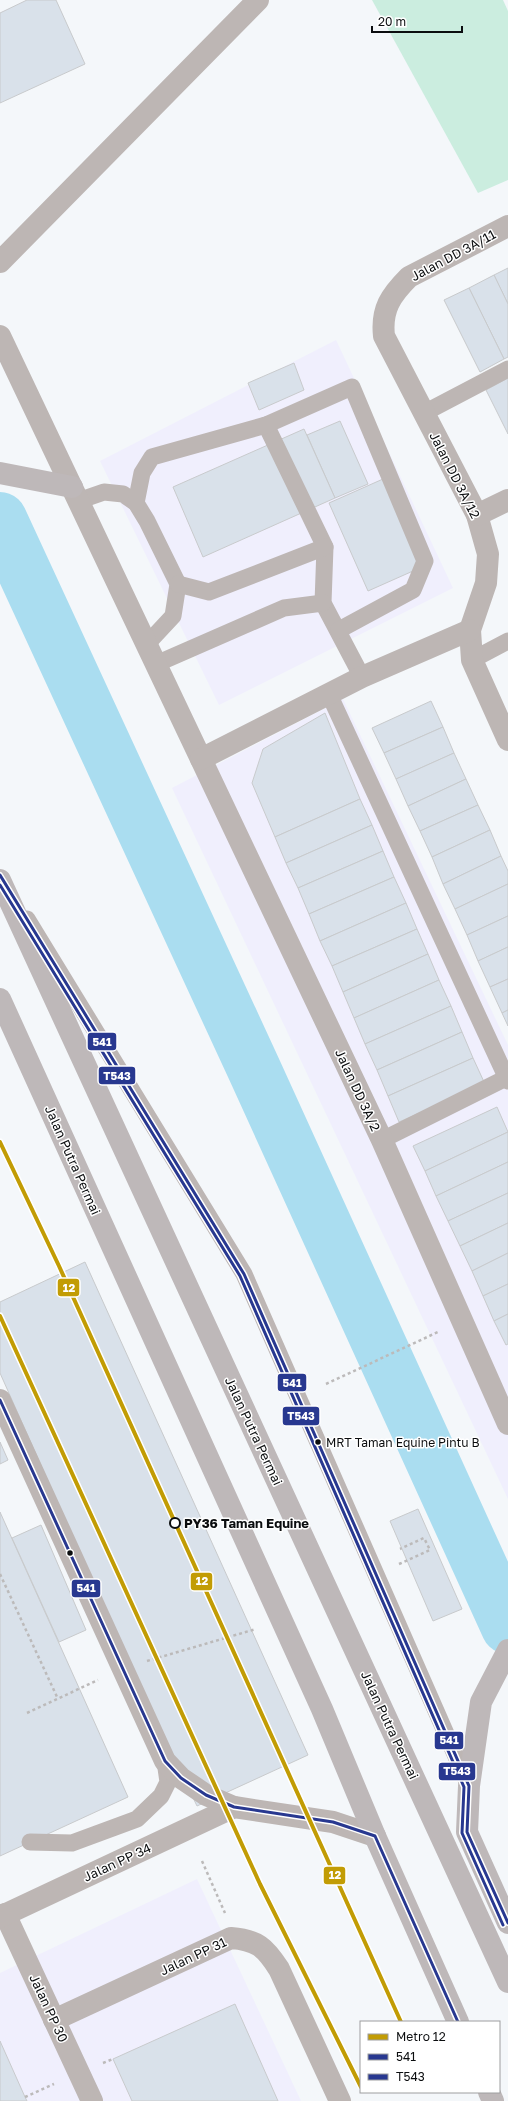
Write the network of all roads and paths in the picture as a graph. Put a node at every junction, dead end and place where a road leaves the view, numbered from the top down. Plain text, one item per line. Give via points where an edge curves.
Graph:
1 (258, 0) edge
2 (508, 226) edge
3 (0, 262) edge
4 (387, 306) joint
5 (0, 336) edge
6 (508, 369) edge
7 (424, 412) junction
8 (266, 425) junction
9 (0, 473) edge
10 (75, 494) junction
11 (508, 500) edge
12 (136, 503) junction
13 (478, 515) junction
14 (326, 547) junction
15 (178, 584) junction
16 (323, 603) junction
17 (339, 630) junction
18 (470, 630) junction
19 (508, 641) edge
20 (146, 645) junction
21 (472, 660) junction
22 (156, 664) junction
23 (362, 677) junction
24 (329, 694) junction
25 (508, 740) edge
26 (201, 759) junction
27 (0, 874) edge
28 (0, 880) edge
29 (0, 999) edge
30 (507, 1079) edge
31 (382, 1140) junction
32 (410, 1344) dead end
33 (326, 1384) dead end
34 (0, 1400) edge
35 (508, 1424) edge
36 (400, 1549) dead end
37 (430, 1550) dead end
38 (0, 1574) edge
39 (508, 1650) edge
40 (102, 1679) dead end
41 (58, 1699) junction
42 (28, 1713) dead end
43 (165, 1761) junction
44 (469, 1786) junction
45 (234, 1807) junction
46 (375, 1836) junction
47 (30, 1842) dead end
48 (202, 1860) dead end
49 (3, 1916) edge
50 (508, 1923) edge
51 (236, 1939) junction
52 (508, 1982) edge
53 (54, 2020) junction
54 (458, 2021) edge
55 (92, 2101) edge
56 (340, 2101) edge

1 - 3 street
2 - 4 street, Jalan DD 3A/11 via 409,277 397,289
4 - 7 street, Jalan DD 3A/12 via 382,321 384,336
5 - 10 street, Jalan DD 3A/2
6 - 7 lane
7 - 13 street, Jalan DD 3A/12
8 - 12 lane via 152,457 142,473
8 - 14 lane
8 - 17 lane via 352,387 425,561 413,590
9 - 10 main road via 32,479
10 - 12 lane via 123,494
10 - 20 street, Jalan DD 3A/2
11 - 13 street
12 - 15 lane
13 - 18 street, Jalan DD 3A/12 via 488,554 486,583
14 - 15 lane via 209,592
14 - 16 lane
15 - 20 lane via 173,616
16 - 17 lane
16 - 22 lane via 284,608
17 - 23 lane
18 - 21 street, Jalan DD 3A/12
18 - 23 street
19 - 21 lane
20 - 22 street, Jalan DD 3A/2
21 - 25 street, Jalan DD 3A/12
22 - 26 street, Jalan DD 3A/2
23 - 24 street
24 - 26 street
24 - 30 lane
26 - 31 street, Jalan DD 3A/2
27 - 44 lane via 244,1274
28 - 52 main road, Jalan Putra Permai
29 - 46 main road, Jalan Putra Permai via 322,1709
30 - 31 lane
31 - 35 street, Jalan DD 3A/2
32 - 33 path
34 - 43 street
36 - 37 path via 424,1538
38 - 41 path
39 - 44 main road via 481,1702
40 - 41 path
41 - 42 path
43 - 45 street via 181,1778 206,1795
43 - 47 lane via 168,1782 162,1796 137,1819 72,1843
44 - 50 main road via 467,1832
45 - 46 street via 333,1822
45 - 49 street, Jalan PP 34
46 - 54 main road, Jalan Putra Permai
48 - 51 path
49 - 53 street, Jalan PP 30
51 - 53 street, Jalan PP 31 via 231,1938
51 - 56 street, Jalan PP 31 via 247,1940 267,1951 279,1969
53 - 55 street, Jalan PP 30

